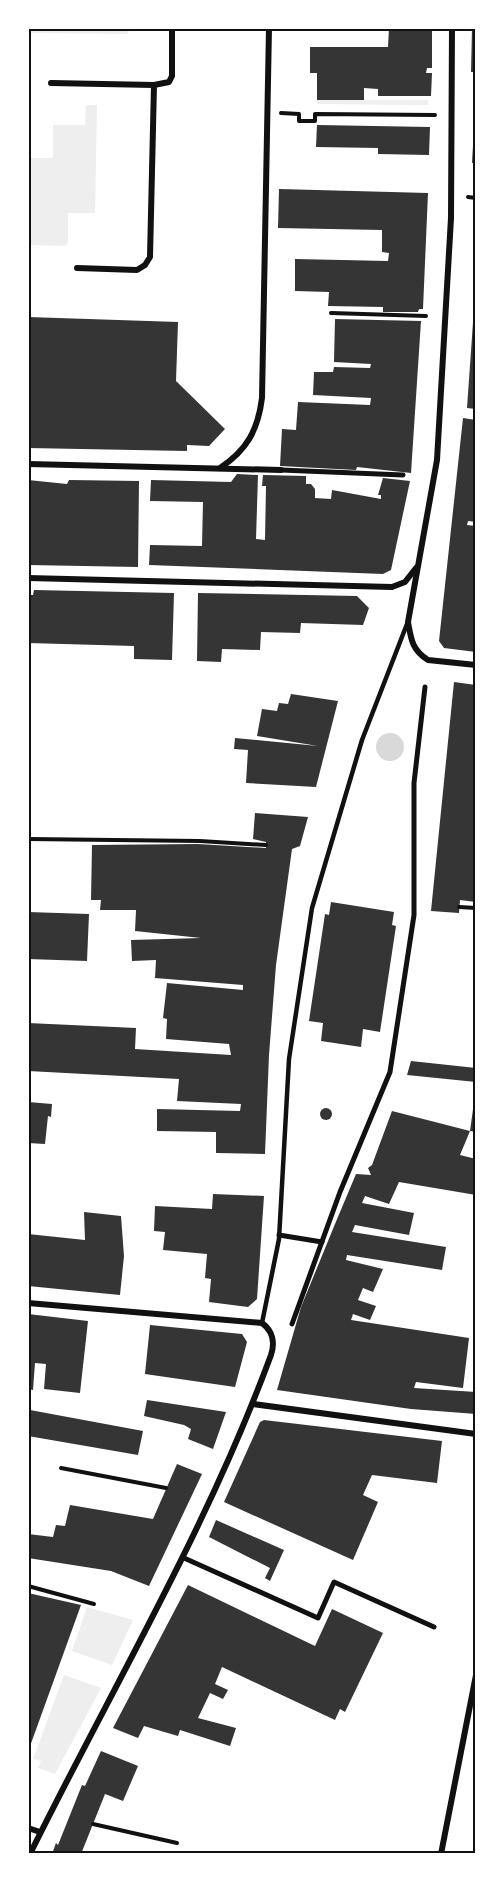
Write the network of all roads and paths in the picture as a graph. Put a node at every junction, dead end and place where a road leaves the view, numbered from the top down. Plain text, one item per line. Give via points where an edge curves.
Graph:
1 (172, 28) edge
2 (269, 28) edge
3 (452, 28) edge
4 (51, 83) dead end
5 (154, 84) junction
6 (268, 113) junction
7 (435, 115) dead end
8 (468, 197) dead end
9 (476, 198) edge
10 (76, 268) dead end
11 (331, 314) dead end
12 (426, 316) dead end
13 (28, 464) edge
14 (220, 468) junction
15 (281, 470) joint
16 (403, 475) dead end
17 (418, 565) junction
18 (28, 578) edge
19 (408, 622) junction
20 (476, 665) edge
21 (425, 687) dead end
22 (28, 839) edge
23 (266, 845) dead end
24 (459, 907) dead end
25 (476, 908) edge
26 (279, 1235) junction
27 (322, 1242) junction
28 (28, 1303) edge
29 (262, 1323) junction
30 (292, 1324) dead end
31 (253, 1404) junction
32 (476, 1434) edge
33 (61, 1468) dead end
34 (166, 1488) dead end
35 (183, 1558) junction
36 (28, 1586) edge
37 (94, 1604) dead end
38 (434, 1627) dead end
39 (476, 1675) edge
40 (93, 1824) dead end
41 (28, 1828) edge
42 (40, 1832) junction
43 (177, 1844) dead end
44 (30, 1854) edge
45 (441, 1854) edge

1 - 5 street via 172,76 169,82
2 - 6 street
3 - 17 street via 451,218 444,353 437,460
4 - 5 street
5 - 10 street via 150,257 136,270
6 - 7 path via 299,114 299,121 315,121 315,114
6 - 14 street via 262,398 255,432 239,454
8 - 9 path
11 - 12 path
13 - 14 street
14 - 15 street
15 - 16 street
17 - 18 street via 405,582 392,587
17 - 19 street
19 - 20 street via 412,644 428,660
19 - 26 lane via 362,740 312,908 289,1059
21 - 27 street via 414,783 414,915 390,1072
22 - 23 path
24 - 25 path
26 - 27 street
26 - 29 lane
27 - 30 street
28 - 29 street
29 - 31 street via 270,1332 273,1349
31 - 32 street
31 - 35 street
33 - 34 path
35 - 38 street via 318,1618 334,1582
35 - 42 street
36 - 37 path
39 - 45 street
40 - 43 path
41 - 42 street
42 - 44 street

